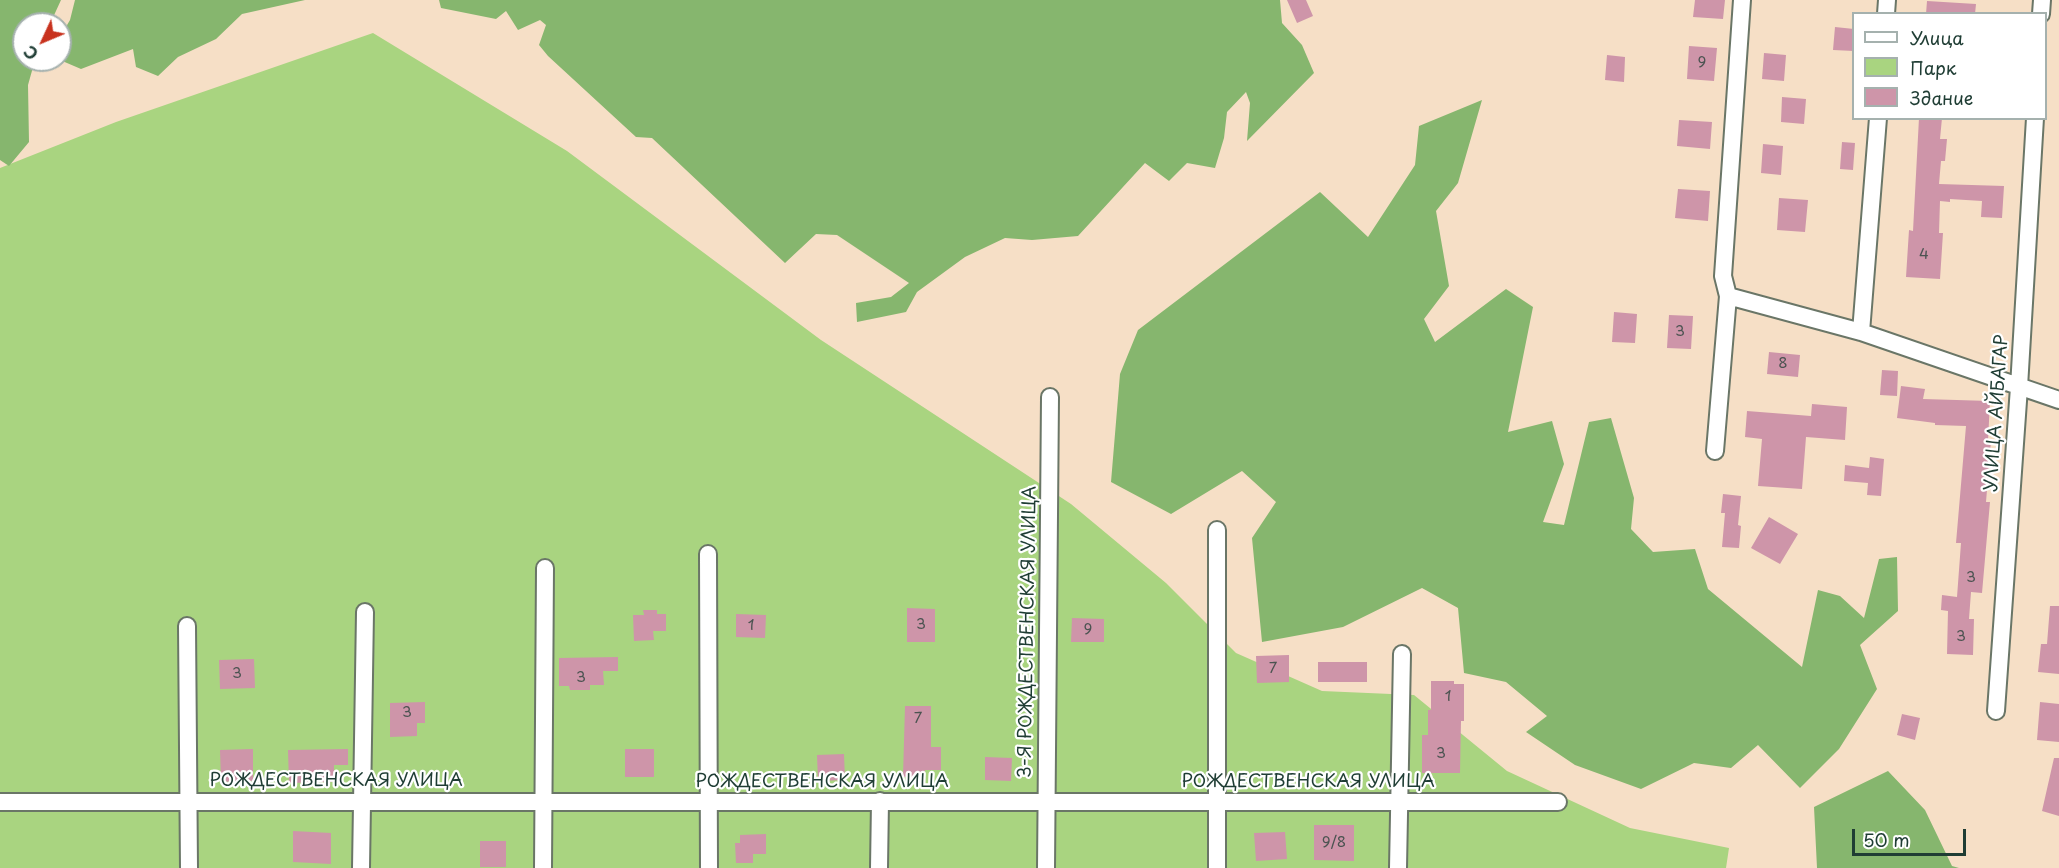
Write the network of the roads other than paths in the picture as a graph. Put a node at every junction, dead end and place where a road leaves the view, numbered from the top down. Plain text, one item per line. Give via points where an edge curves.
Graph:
1 (1742, 0) edge
2 (1878, 120) edge
3 (2035, 120) edge
4 (1728, 296) junction
5 (1861, 332) junction
6 (2019, 387) junction
7 (1050, 397) dead end
8 (2059, 400) edge
9 (1715, 451) dead end
10 (1217, 530) dead end
11 (708, 554) dead end
12 (545, 568) dead end
13 (365, 612) dead end
14 (187, 626) dead end
15 (1402, 654) dead end
16 (1996, 711) dead end
17 (188, 801) junction
18 (362, 801) junction
19 (543, 801) junction
20 (709, 801) junction
21 (880, 801) junction
22 (1046, 801) junction
23 (1217, 801) junction
24 (1399, 801) junction
25 (1558, 801) dead end
26 (0, 802) edge
27 (189, 868) edge
28 (361, 868) edge
29 (543, 868) edge
30 (709, 868) edge
31 (879, 868) edge
32 (1046, 868) edge
33 (1217, 868) edge
34 (1398, 868) edge

1 - 4 street via 1723,276
2 - 5 street
3 - 6 street, УЛИЦА АЙБАГАР
4 - 5 street
4 - 9 street
5 - 6 street
6 - 8 street
6 - 16 street, УЛИЦА АЙБАГАР
7 - 22 street, 3-Я РОЖДЕСТВЕНСКАЯ УЛИЦА
10 - 23 street
11 - 20 street
12 - 19 street
13 - 18 street
14 - 17 street
15 - 24 street
17 - 18 street, РОЖДЕСТВЕНСКАЯ УЛИЦА
17 - 26 street, РОЖДЕСТВЕНСКАЯ УЛИЦА
17 - 27 street
18 - 19 street, РОЖДЕСТВЕНСКАЯ УЛИЦА
18 - 28 street
19 - 20 street, РОЖДЕСТВЕНСКАЯ УЛИЦА
19 - 29 street
20 - 21 street, РОЖДЕСТВЕНСКАЯ УЛИЦА
20 - 30 street
21 - 22 street, РОЖДЕСТВЕНСКАЯ УЛИЦА
21 - 31 street
22 - 23 street, РОЖДЕСТВЕНСКАЯ УЛИЦА
22 - 32 street, 3-Я РОЖДЕСТВЕНСКАЯ УЛИЦА
23 - 24 street, РОЖДЕСТВЕНСКАЯ УЛИЦА
23 - 33 street
24 - 25 street, РОЖДЕСТВЕНСКАЯ УЛИЦА
24 - 34 street

